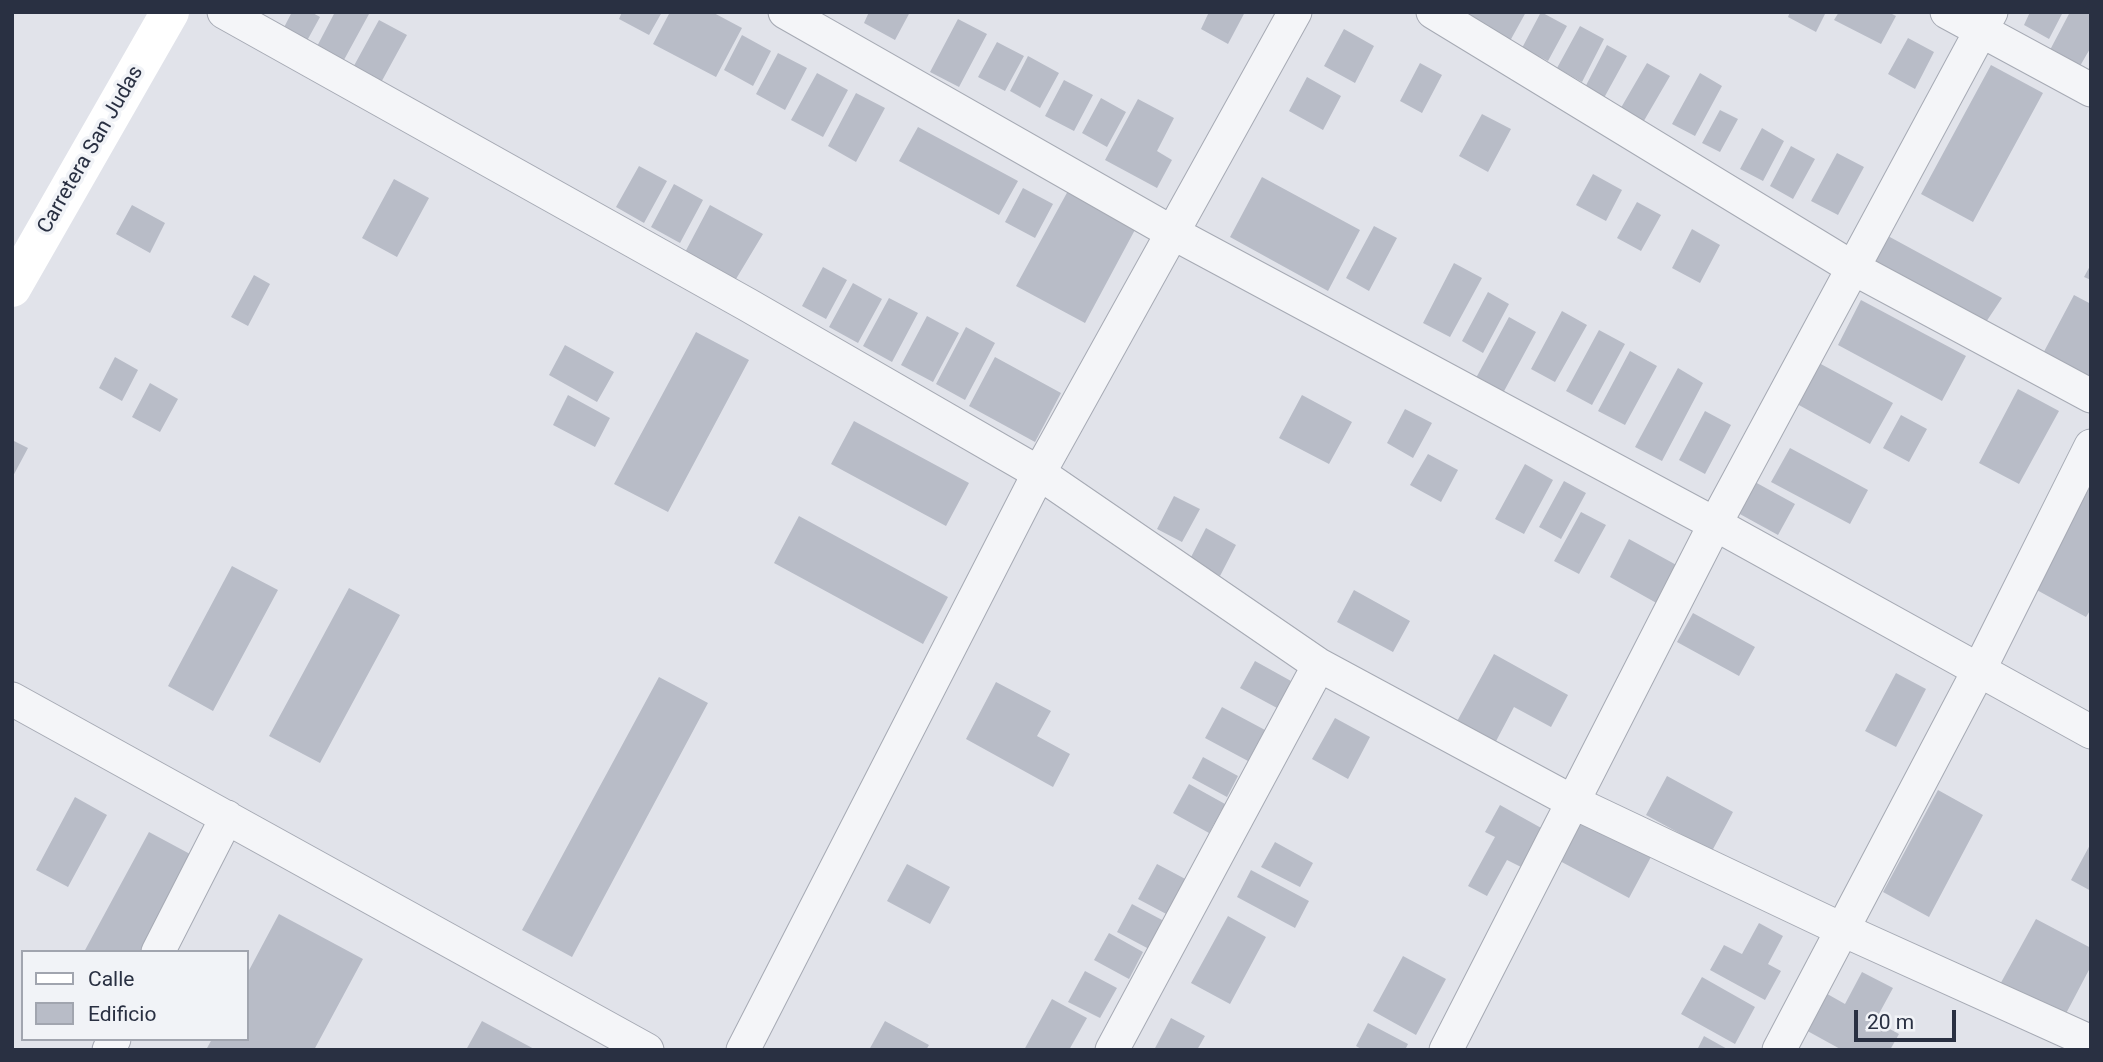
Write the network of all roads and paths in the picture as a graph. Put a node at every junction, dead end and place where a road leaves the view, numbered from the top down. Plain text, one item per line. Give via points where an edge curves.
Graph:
1 (170, 12) edge
2 (224, 12) edge
3 (785, 12) edge
4 (1295, 12) edge
5 (1433, 12) edge
6 (1947, 12) edge
7 (1986, 22) edge
8 (2091, 90) edge
9 (1174, 233) junction
10 (1853, 268) junction
11 (12, 288) edge
12 (2091, 396) edge
13 (2091, 446) edge
14 (1039, 473) junction
15 (1715, 524) junction
16 (1319, 665) junction
17 (1979, 670) junction
18 (12, 699) edge
19 (2091, 732) edge
20 (1573, 802) junction
21 (227, 817) junction
22 (1841, 929) junction
23 (160, 950) edge
24 (2091, 1042) edge
25 (647, 1050) edge
26 (743, 1050) edge
27 (1112, 1050) edge
28 (1446, 1050) edge
29 (1779, 1050) edge
30 (2087, 1050) edge

1 - 11 street, Carretera San Judas
2 - 14 street
3 - 9 street
4 - 9 street
5 - 10 street
6 - 7 street
7 - 8 street
7 - 10 street
9 - 14 street
9 - 15 street
10 - 12 street
10 - 15 street
13 - 17 street
14 - 16 street
14 - 26 street
15 - 17 street
15 - 20 street
16 - 20 street
16 - 27 street
17 - 19 street
17 - 22 street
18 - 21 street
20 - 22 street
20 - 28 street
21 - 23 street
21 - 25 street
22 - 24 street
22 - 29 street
24 - 30 street

